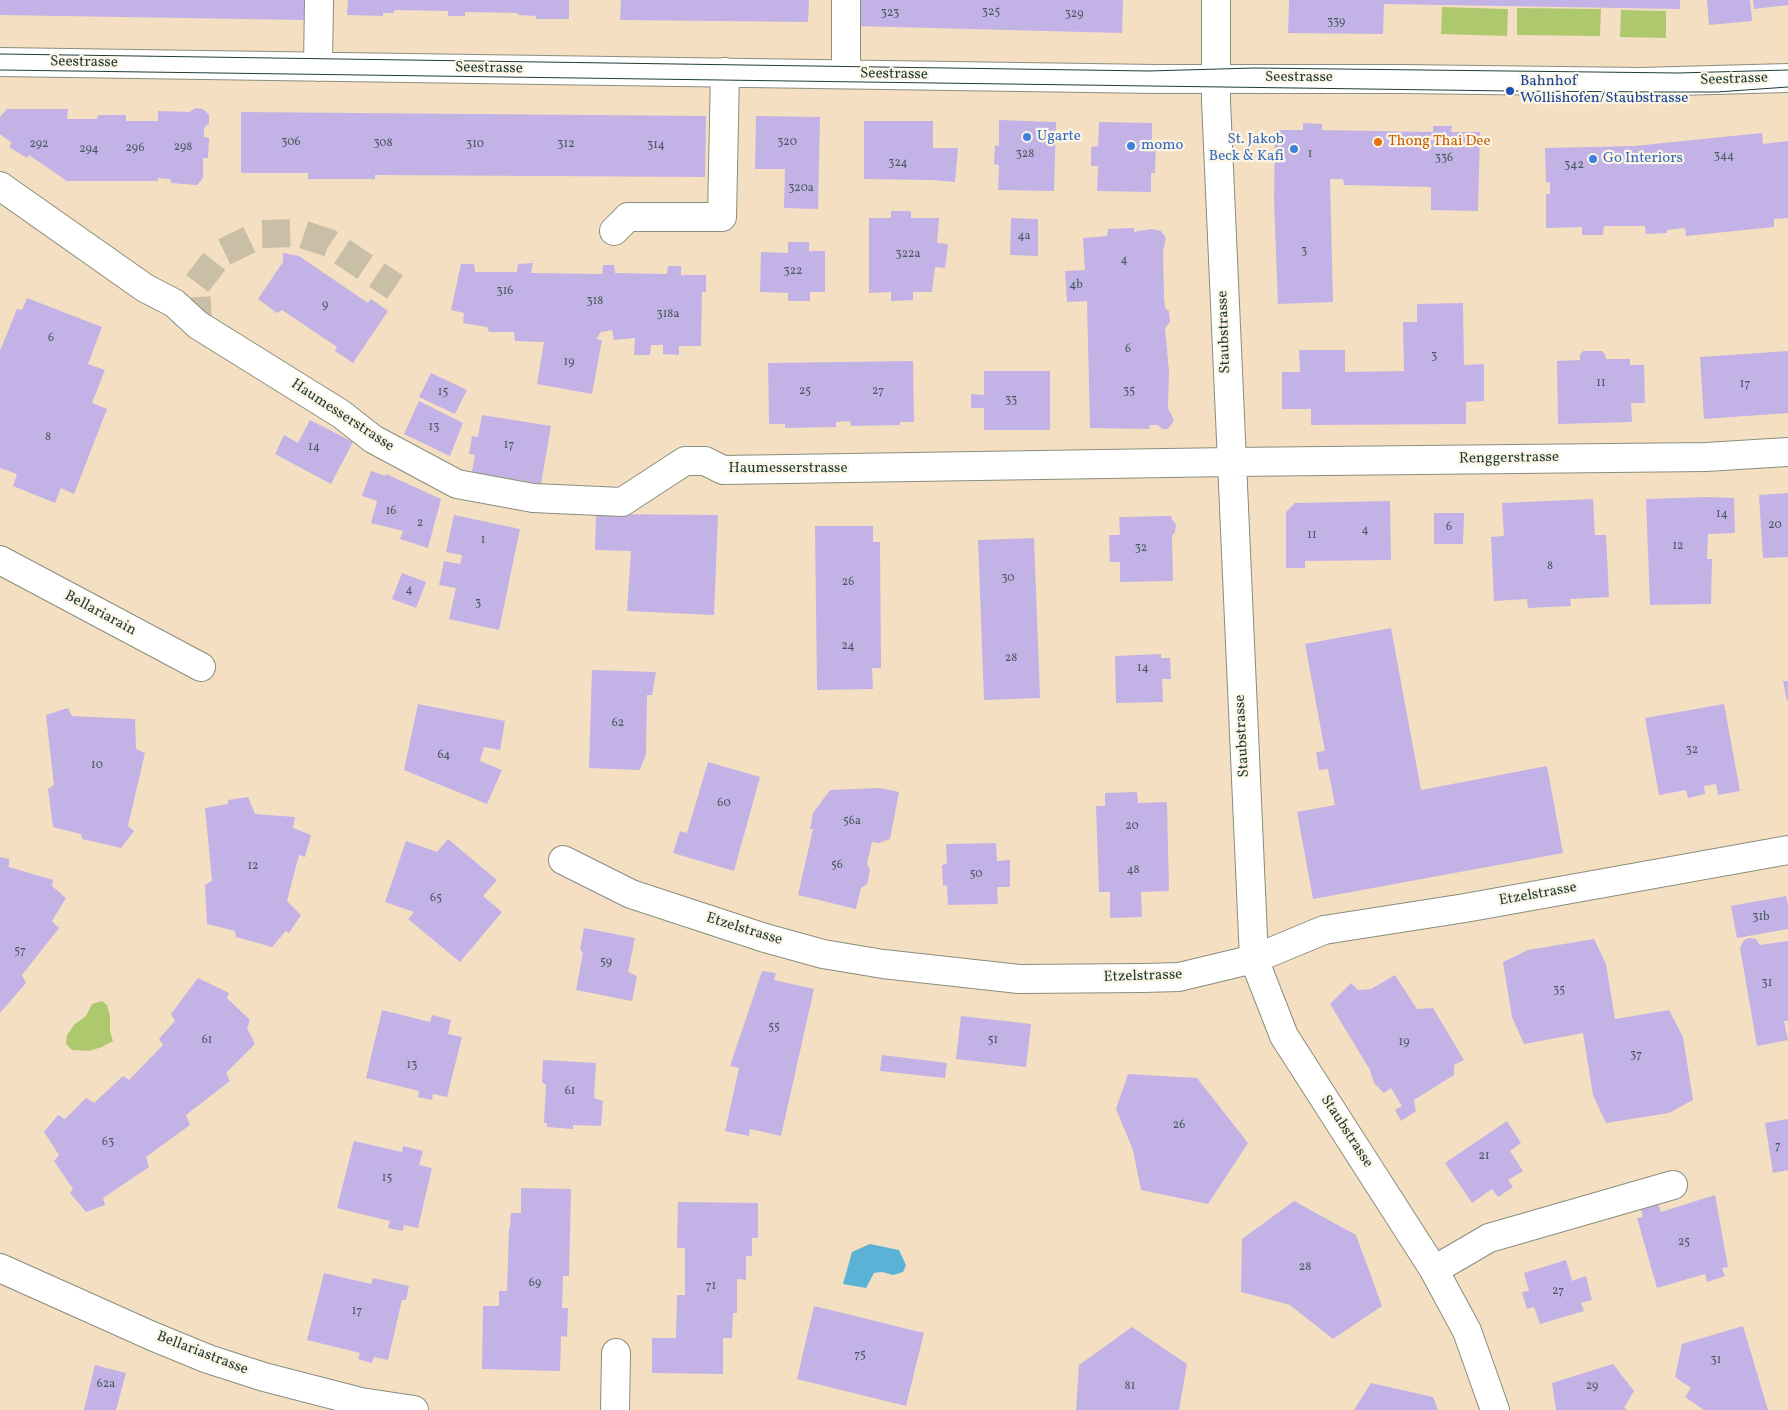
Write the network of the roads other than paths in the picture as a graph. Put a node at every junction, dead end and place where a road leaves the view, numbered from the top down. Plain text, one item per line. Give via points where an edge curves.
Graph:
1 (319, 0) edge
2 (846, 0) edge
3 (1216, 0) edge
4 (0, 62) edge
5 (318, 66) junction
6 (725, 72) junction
7 (846, 74) junction
8 (1788, 78) edge
9 (1215, 79) junction
10 (0, 186) edge
11 (614, 231) dead end
12 (1788, 452) edge
13 (1230, 462) junction
14 (0, 560) edge
15 (201, 667) dead end
16 (1788, 850) edge
17 (563, 860) dead end
18 (1254, 959) junction
19 (1673, 1185) dead end
20 (0, 1268) edge
21 (1434, 1270) junction
22 (616, 1353) dead end
23 (414, 1410) edge
24 (615, 1410) edge
25 (1495, 1410) edge

1 - 5 street
2 - 7 street
3 - 9 street, Staubstrasse
4 - 5 street, Seestrasse
5 - 6 street, Seestrasse
6 - 7 street, Seestrasse
6 - 11 street via 722,217 628,217
7 - 9 street, Seestrasse
8 - 9 street, Seestrasse via 1640,82
9 - 13 street, Staubstrasse
10 - 13 street, Haumesserstrasse via 145,288 174,303 198,325 341,414 373,439 458,484 533,498 622,502 686,461 705,461 723,470
12 - 13 street, Renggerstrasse via 1706,457
13 - 18 street, Staubstrasse
14 - 15 street, Bellariarain
16 - 18 street, Etzelstrasse via 1324,930
17 - 18 street, Etzelstrasse via 631,894 765,938 815,952 883,964 1019,979 1143,978 1179,977
18 - 21 street, Staubstrasse via 1284,1036
19 - 21 street via 1489,1238
20 - 23 street, Bellariastrasse via 208,1359 361,1402
21 - 25 street, Staubstrasse via 1467,1331
22 - 24 street

